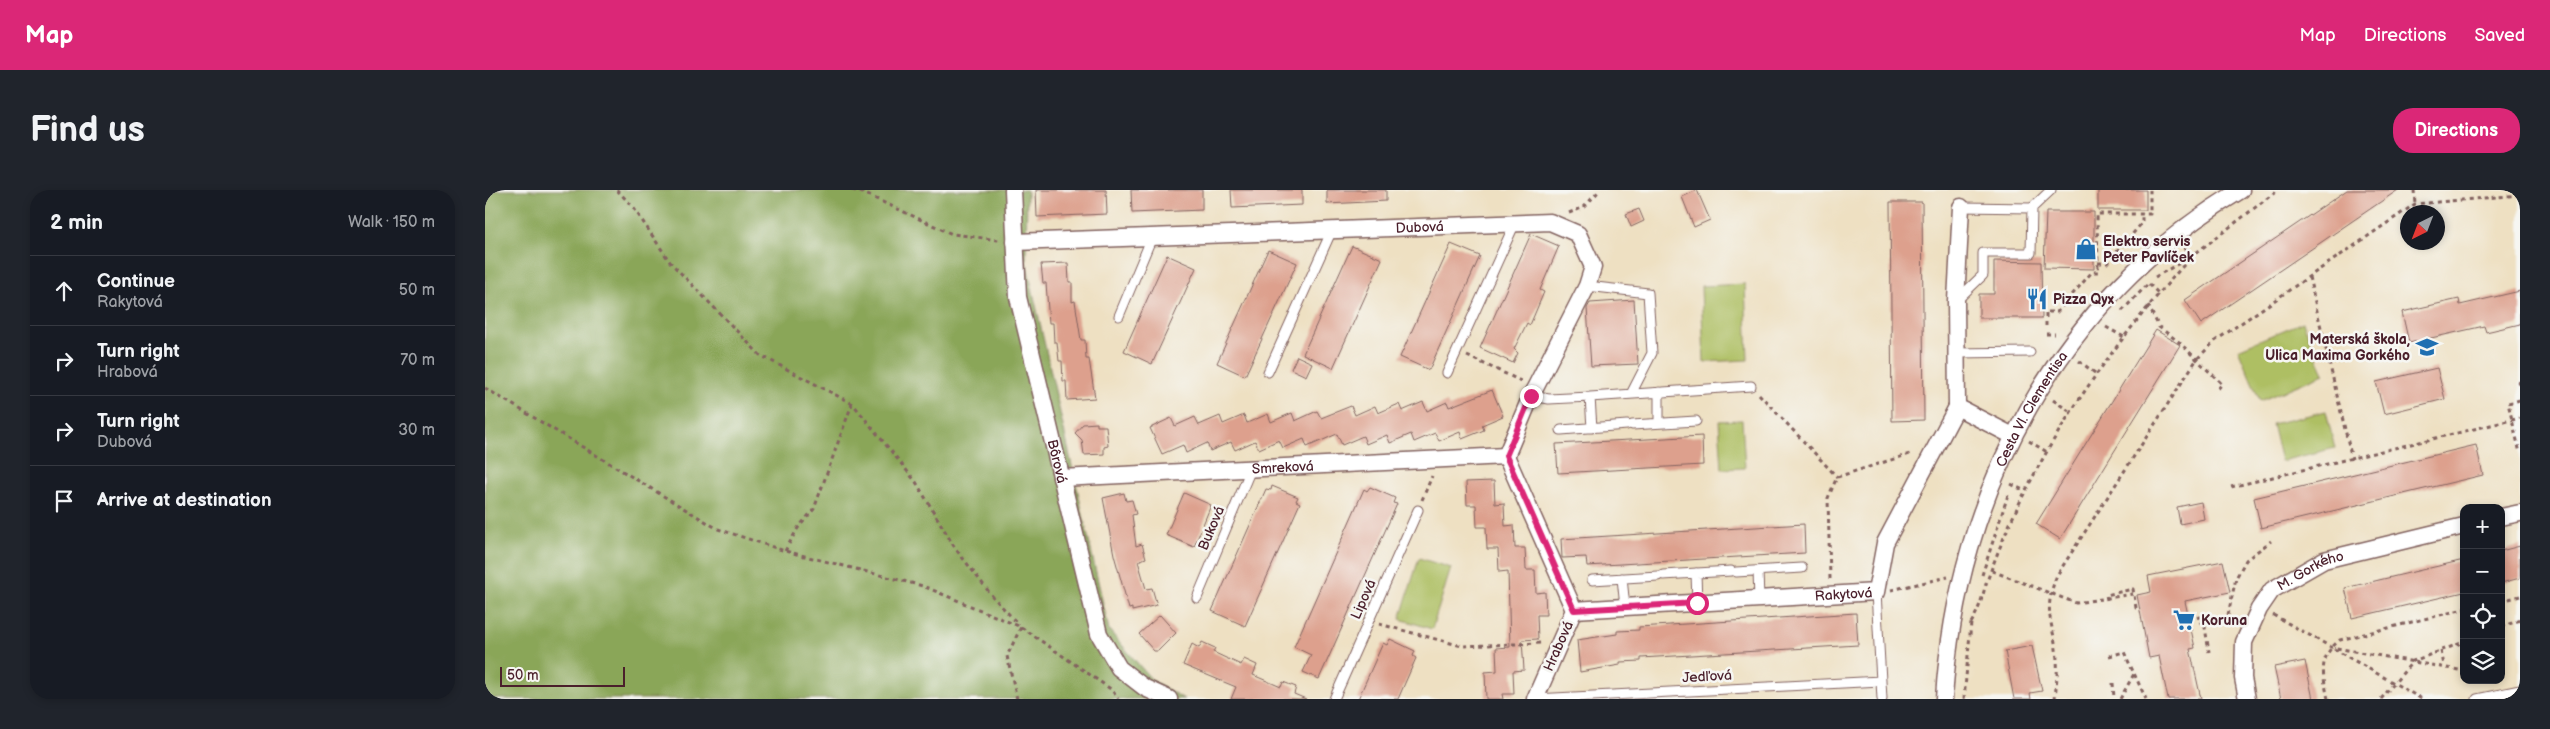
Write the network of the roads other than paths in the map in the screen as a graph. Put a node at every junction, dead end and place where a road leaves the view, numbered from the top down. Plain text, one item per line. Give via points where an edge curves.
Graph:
1 (1013, 190) edge
2 (2051, 190) edge
3 (2241, 190) edge
4 (1961, 207) joint
5 (2031, 208) junction
6 (1515, 223) junction
7 (1332, 230) junction
8 (1152, 237) junction
9 (1015, 242) junction
10 (1587, 286) junction
11 (1956, 301) junction
12 (1119, 316) dead end
13 (2030, 352) dead end
14 (1957, 353) junction
15 (1268, 372) dead end
16 (1447, 373) dead end
17 (1751, 386) road end
18 (1533, 391) junction
19 (1659, 392) junction
20 (1631, 394) junction
21 (1591, 397) junction
22 (1957, 406) junction
23 (1696, 420) dead end
24 (1659, 423) junction
25 (1592, 428) junction
26 (1561, 430) dead end
27 (2013, 436) junction
28 (1506, 456) junction
29 (1251, 469) junction
30 (1061, 478) junction
31 (1418, 510) road end
32 (2520, 513) edge
33 (2505, 516) edge
34 (2460, 527) edge
35 (1802, 568) dead end
36 (1758, 570) junction
37 (1696, 573) junction
38 (1622, 578) junction
39 (1592, 580) dead end
40 (1881, 592) junction
41 (1197, 598) dead end
42 (1759, 599) junction
43 (1697, 603) junction
44 (1625, 607) junction
45 (1574, 610) junction
46 (1881, 681) junction
47 (2520, 690) edge
48 (1169, 699) edge
49 (1334, 699) edge
50 (1535, 699) edge
51 (1882, 699) edge
52 (1944, 699) edge
53 (2247, 699) edge
54 (2477, 699) edge

1 - 9 street, Bôrová
2 - 5 lane
3 - 27 street, Cesta Vl. Clementisa via 2175,235 2119,284 2045,379
4 - 5 lane
4 - 11 street
5 - 11 lane via 2031,253 1983,253 1983,275
6 - 7 street, Dubová
6 - 10 street, Dubová via 1551,222 1577,234 1593,267
6 - 16 lane
7 - 8 street, Dubová
7 - 15 lane
8 - 9 street, Dubová
8 - 12 lane
9 - 30 street, Bôrová via 1018,297
10 - 18 street, Dubová
10 - 20 lane via 1648,292 1652,353
11 - 14 street
13 - 14 lane
14 - 22 street
17 - 19 lane
18 - 21 lane via 1549,399
18 - 28 street, Dubová
19 - 20 lane
19 - 24 lane
20 - 21 lane
21 - 25 lane
22 - 27 street
22 - 40 street, Rakytová via 1885,543
23 - 24 lane
24 - 25 lane
25 - 26 lane
27 - 52 street, Cesta Vl. Clementisa via 1971,536 1960,578 1946,662
28 - 29 street, Smreková
28 - 45 street, Hrabová
29 - 30 street, Smreková
29 - 41 lane, Buková
30 - 48 street, Bôrová via 1099,634 1119,668 1145,688
31 - 49 lane, Lipová
32 - 33 street
34 - 53 street, M. Gorkého via 2324,560 2272,590 2244,642 2243,678
35 - 36 lane
36 - 37 lane
36 - 42 lane
37 - 38 lane
37 - 43 lane
38 - 39 lane
38 - 44 lane
40 - 42 street, Rakytová
40 - 46 lane
42 - 43 street, Rakytová
43 - 44 street, Rakytová
44 - 45 street, Rakytová
45 - 50 street, Hrabová
46 - 50 lane, Jedľová
46 - 51 lane
47 - 54 lane

